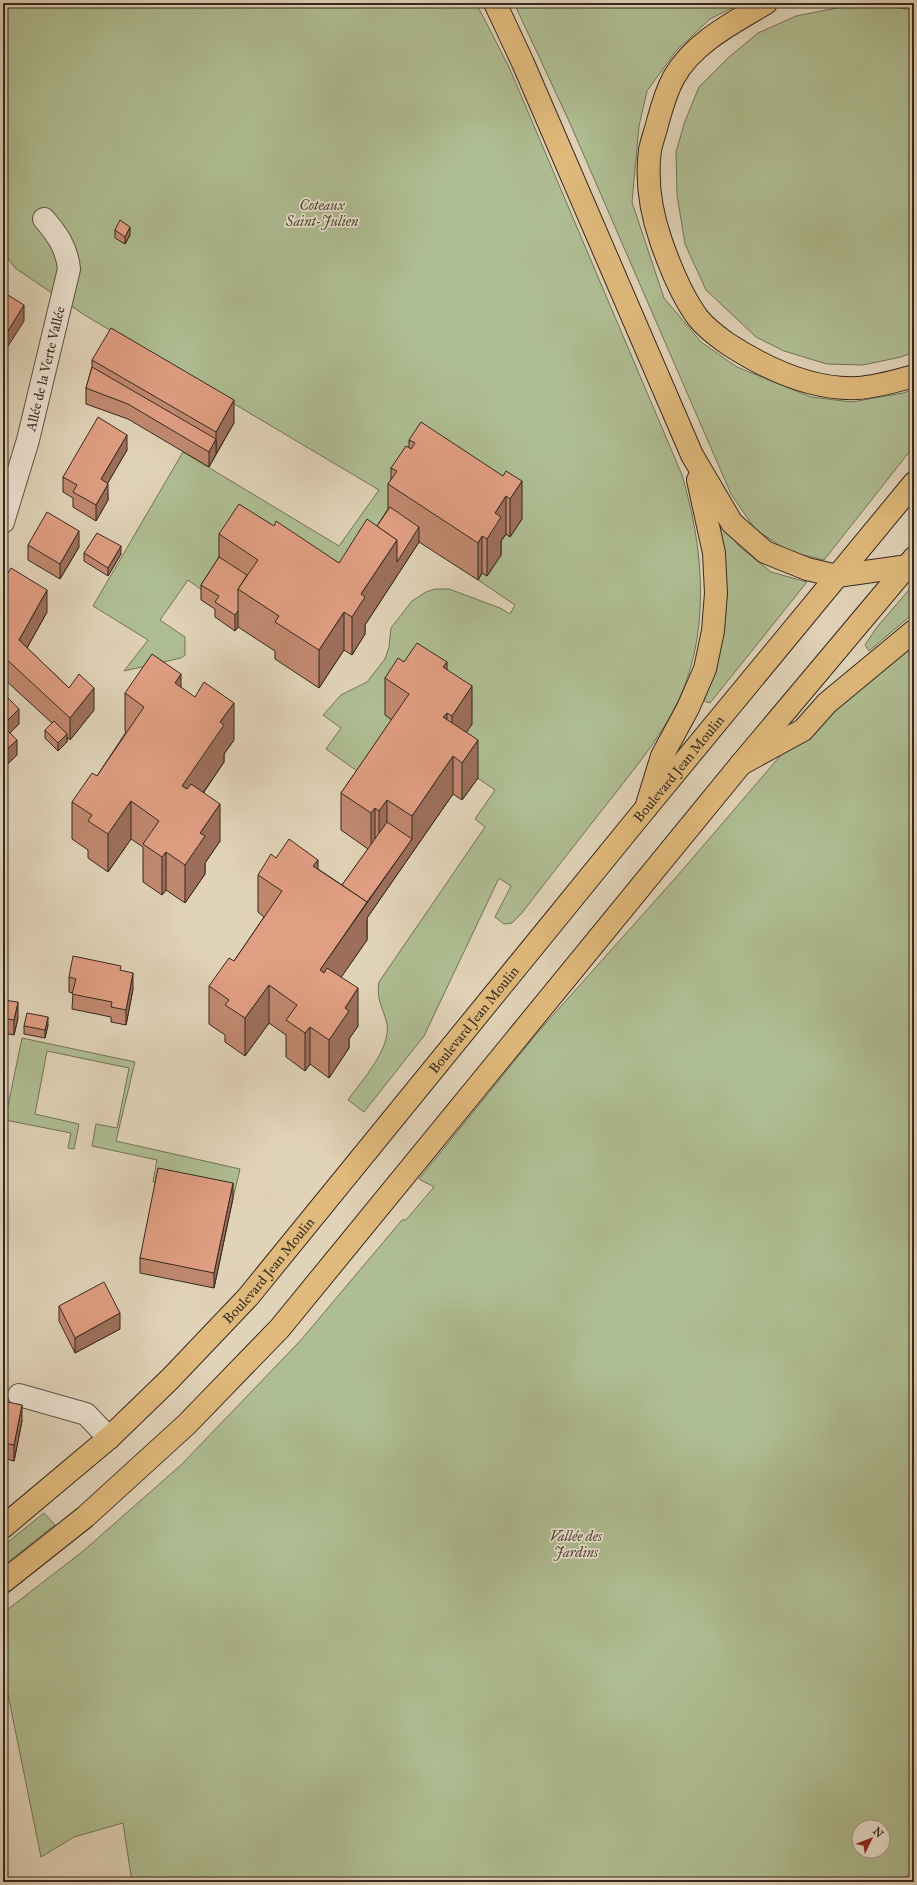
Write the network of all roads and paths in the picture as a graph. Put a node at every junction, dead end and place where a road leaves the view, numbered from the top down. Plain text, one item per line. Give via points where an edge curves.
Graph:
1 (495, 3) edge
2 (766, 3) edge
3 (44, 219) dead end
4 (914, 376) edge
5 (692, 455) junction
6 (914, 483) edge
7 (3, 522) edge
8 (911, 562) edge
9 (838, 576) junction
10 (914, 631) edge
11 (741, 764) junction
12 (646, 808) junction
13 (19, 1395) dead end
14 (109, 1438) junction
15 (3, 1527) edge
16 (3, 1582) edge

1 - 5 main road
2 - 4 main road via 709,38 674,77 650,150 649,176 653,218 665,253 685,298 699,320 717,336 755,361 796,378 826,385 857,388
3 - 7 street, Allée de la Verte Vallée via 66,252 69,269 28,440
5 - 9 main road via 732,523 747,538 765,552 784,560
5 - 12 main road via 714,553 716,593 713,631 705,669 688,708 662,756
6 - 9 main road, Boulevard Jean Moulin
8 - 9 main road
8 - 11 main road
9 - 12 main road, Boulevard Jean Moulin
10 - 11 main road via 827,703 802,730
11 - 16 main road via 280,1328 181,1429 85,1517
12 - 14 main road, Boulevard Jean Moulin via 248,1297 170,1379
13 - 14 street via 86,1414
14 - 15 main road, Boulevard Jean Moulin

